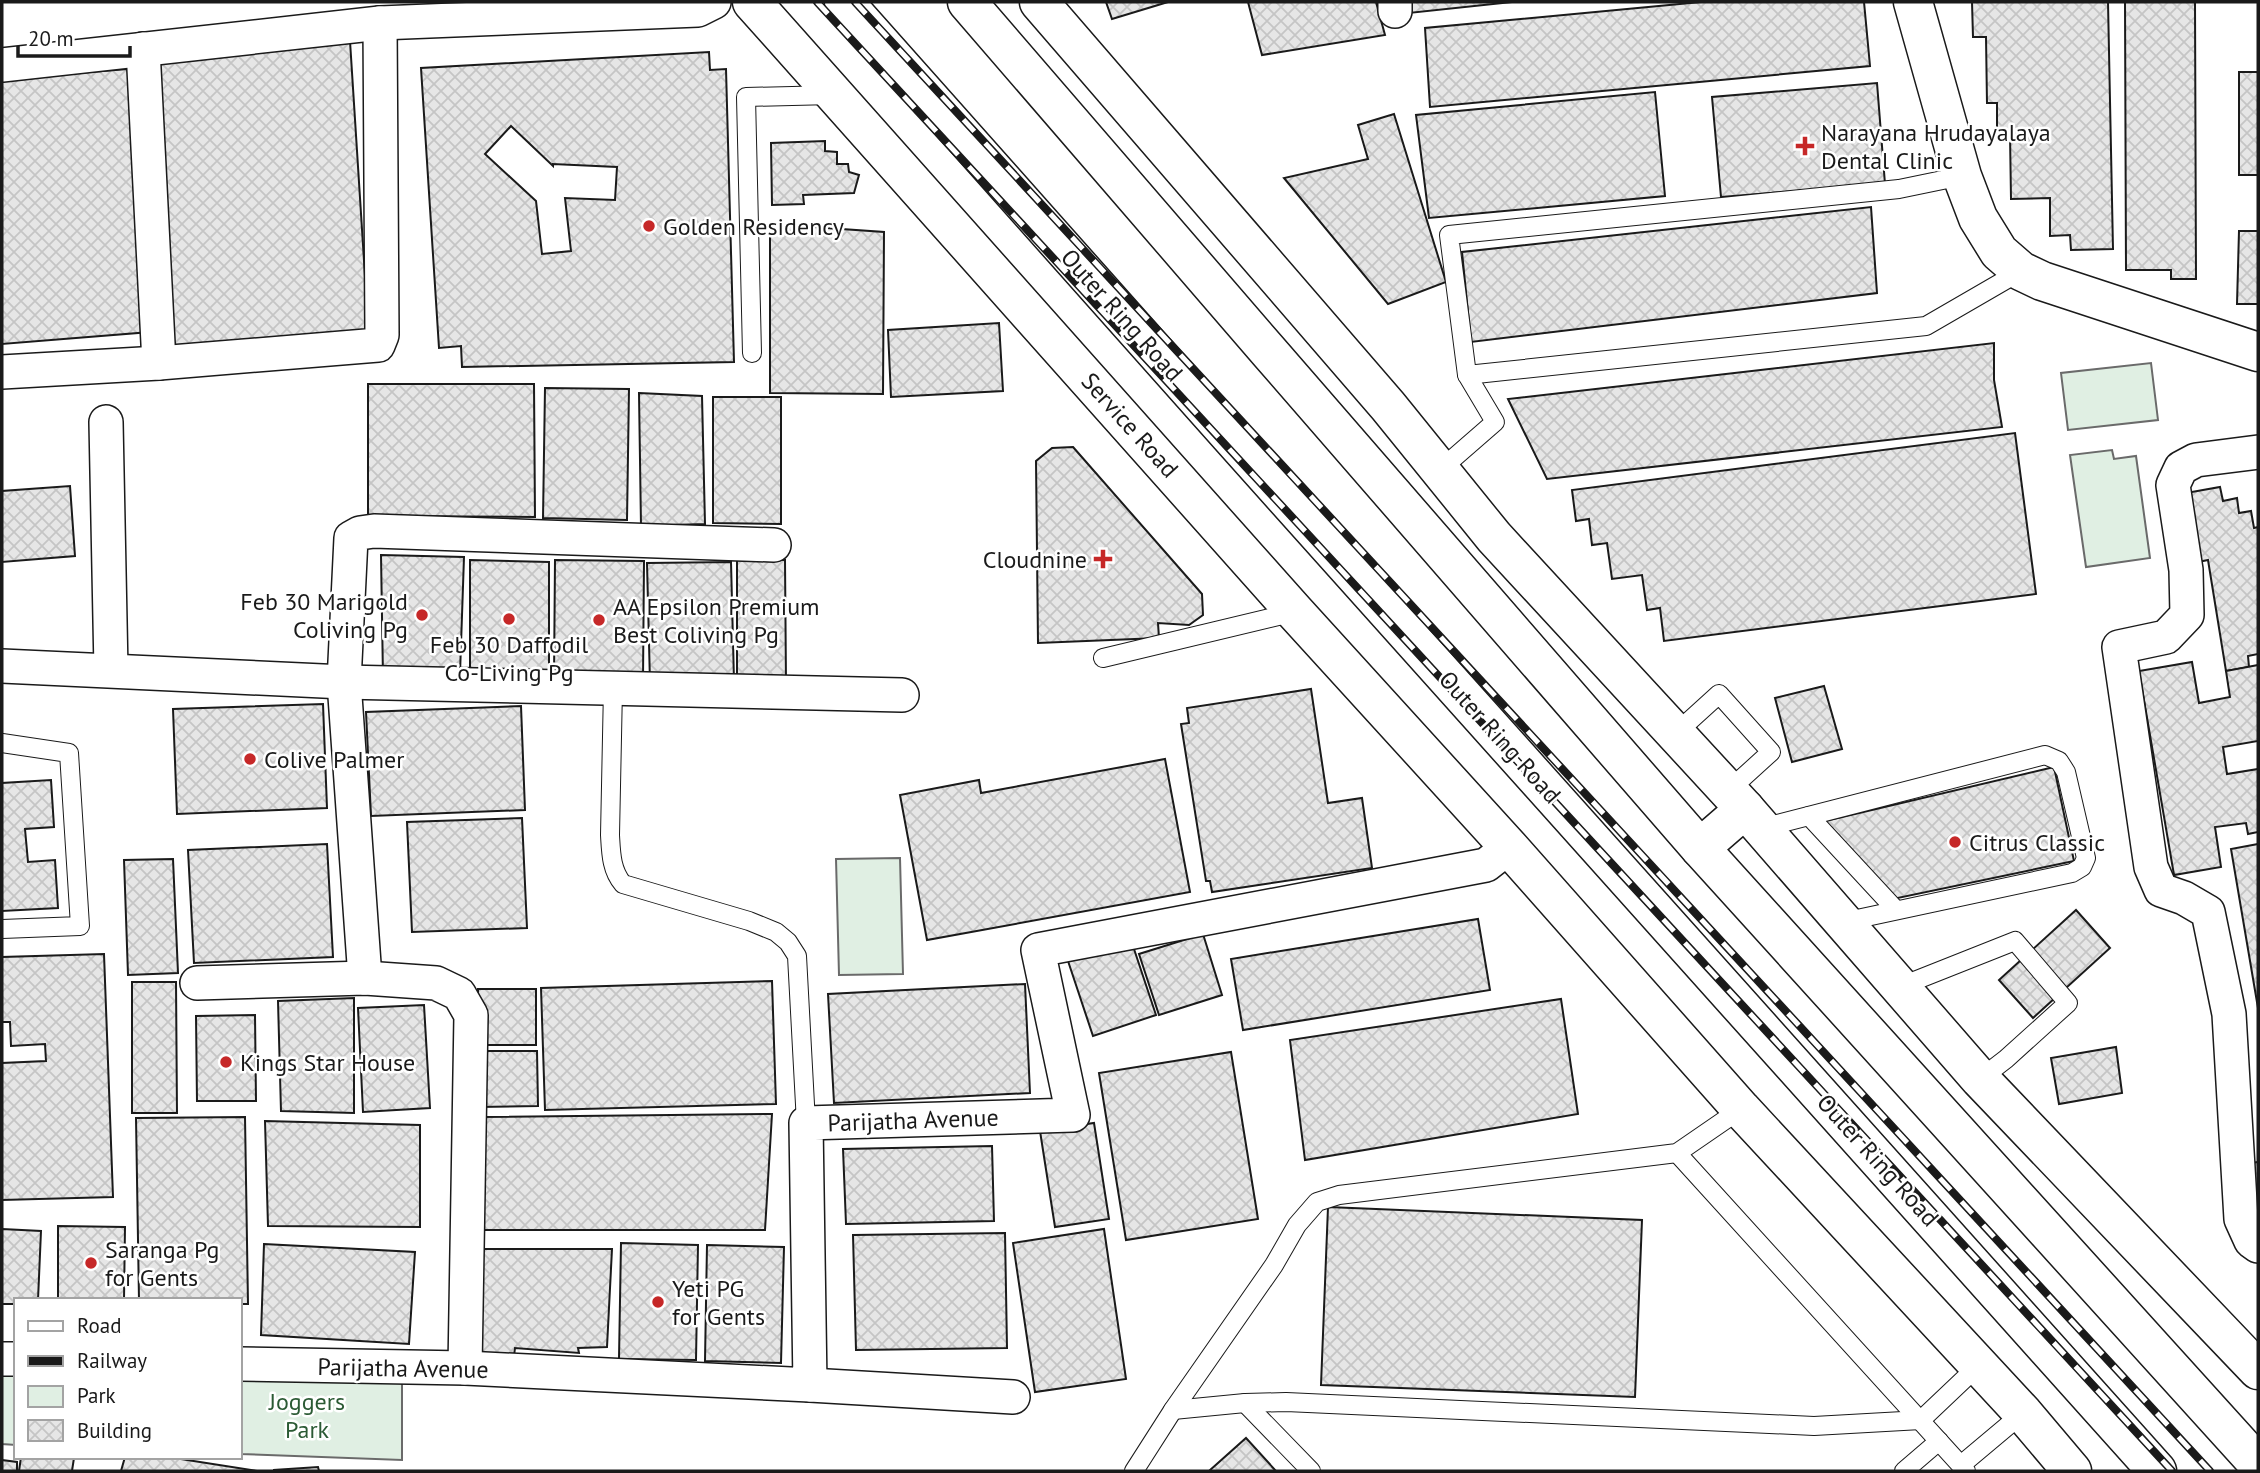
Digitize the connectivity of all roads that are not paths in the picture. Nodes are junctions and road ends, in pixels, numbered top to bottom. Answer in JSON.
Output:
{"nodes":[{"id":1,"x":714,"y":2,"type":"edge"},
{"id":2,"x":752,"y":2,"type":"edge"},
{"id":3,"x":844,"y":2,"type":"edge"},
{"id":4,"x":967,"y":2,"type":"edge"},
{"id":5,"x":1039,"y":2,"type":"edge"},
{"id":6,"x":1913,"y":2,"type":"edge"},
{"id":7,"x":380,"y":23,"type":"junction"},
{"id":8,"x":143,"y":49,"type":"junction"},
{"id":9,"x":2,"y":65,"type":"edge"},
{"id":10,"x":836,"y":95,"type":"junction"},
{"id":11,"x":1962,"y":176,"type":"junction"},
{"id":12,"x":2021,"y":271,"type":"junction"},
{"id":13,"x":2258,"y":352,"type":"edge"},
{"id":14,"x":752,"y":353,"type":"dead end"},
{"id":15,"x":159,"y":363,"type":"junction"},
{"id":16,"x":2,"y":372,"type":"edge"},
{"id":17,"x":1467,"y":375,"type":"junction"},
{"id":18,"x":106,"y":422,"type":"dead end"},
{"id":19,"x":2258,"y":452,"type":"edge"},
{"id":20,"x":1441,"y":469,"type":"junction"},
{"id":21,"x":774,"y":545,"type":"dead end"},
{"id":22,"x":1295,"y":612,"type":"junction"},
{"id":23,"x":1103,"y":658,"type":"dead end"},
{"id":24,"x":2,"y":666,"type":"edge"},
{"id":25,"x":111,"y":670,"type":"junction"},
{"id":26,"x":344,"y":682,"type":"junction"},
{"id":27,"x":613,"y":688,"type":"junction"},
{"id":28,"x":902,"y":695,"type":"dead end"},
{"id":29,"x":1675,"y":734,"type":"junction"},
{"id":30,"x":2,"y":743,"type":"edge"},
{"id":31,"x":1745,"y":809,"type":"junction"},
{"id":32,"x":1809,"y":816,"type":"junction"},
{"id":33,"x":1509,"y":848,"type":"junction"},
{"id":34,"x":1700,"y":848,"type":"junction"},
{"id":35,"x":1896,"y":911,"type":"junction"},
{"id":36,"x":1843,"y":922,"type":"junction"},
{"id":37,"x":2,"y":929,"type":"edge"},
{"id":38,"x":365,"y":978,"type":"junction"},
{"id":39,"x":197,"y":983,"type":"dead end"},
{"id":40,"x":1899,"y":987,"type":"junction"},
{"id":41,"x":1980,"y":1079,"type":"junction"},
{"id":42,"x":1741,"y":1109,"type":"junction"},
{"id":43,"x":806,"y":1123,"type":"junction"},
{"id":44,"x":1678,"y":1153,"type":"junction"},
{"id":45,"x":2258,"y":1246,"type":"edge"},
{"id":46,"x":2256,"y":1362,"type":"edge"},
{"id":47,"x":242,"y":1364,"type":"edge"},
{"id":48,"x":1979,"y":1365,"type":"junction"},
{"id":49,"x":465,"y":1368,"type":"junction"},
{"id":50,"x":810,"y":1385,"type":"junction"},
{"id":51,"x":1013,"y":1397,"type":"dead end"},
{"id":52,"x":1245,"y":1402,"type":"junction"},
{"id":53,"x":1172,"y":1410,"type":"junction"},
{"id":54,"x":2023,"y":1413,"type":"junction"},
{"id":55,"x":1921,"y":1420,"type":"junction"},
{"id":56,"x":1939,"y":1441,"type":"junction"},
{"id":57,"x":2258,"y":1464,"type":"edge"},
{"id":58,"x":1963,"y":1468,"type":"edge"},
{"id":59,"x":1134,"y":1471,"type":"edge"},
{"id":60,"x":1311,"y":1471,"type":"edge"},
{"id":61,"x":1904,"y":1471,"type":"edge"},
{"id":62,"x":2071,"y":1471,"type":"edge"},
{"id":63,"x":2157,"y":1471,"type":"edge"}],
"edges":[{"from":1,"to":7,"type":"street"},
{"from":2,"to":10,"type":"main road","name":"Service Road"},
{"from":3,"to":63,"type":"main road","name":"Outer Ring Road"},
{"from":4,"to":34,"type":"main road"},
{"from":5,"to":20,"type":"main road"},
{"from":6,"to":11,"type":"main road"},
{"from":7,"to":8,"type":"street"},
{"from":7,"to":15,"type":"street"},
{"from":8,"to":9,"type":"street"},
{"from":8,"to":15,"type":"street"},
{"from":10,"to":14,"type":"lane"},
{"from":10,"to":22,"type":"main road","name":"Service Road"},
{"from":11,"to":12,"type":"main road"},
{"from":11,"to":17,"type":"lane"},
{"from":12,"to":13,"type":"main road"},
{"from":12,"to":17,"type":"lane"},
{"from":15,"to":16,"type":"street"},
{"from":17,"to":20,"type":"lane"},
{"from":18,"to":25,"type":"street"},
{"from":19,"to":45,"type":"street"},
{"from":20,"to":29,"type":"main road"},
{"from":21,"to":26,"type":"street"},
{"from":22,"to":23,"type":"lane"},
{"from":22,"to":33,"type":"main road","name":"Service Road"},
{"from":24,"to":25,"type":"street"},
{"from":25,"to":26,"type":"street"},
{"from":26,"to":27,"type":"street"},
{"from":26,"to":38,"type":"street"},
{"from":27,"to":28,"type":"street"},
{"from":27,"to":43,"type":"lane"},
{"from":29,"to":31,"type":"main road"},
{"from":29,"to":31,"type":"lane"},
{"from":30,"to":37,"type":"lane"},
{"from":31,"to":32,"type":"lane"},
{"from":31,"to":34,"type":"main road"},
{"from":31,"to":36,"type":"main road"},
{"from":32,"to":35,"type":"lane"},
{"from":32,"to":35,"type":"lane"},
{"from":33,"to":42,"type":"main road","name":"Service Road"},
{"from":33,"to":43,"type":"street","name":"Parijatha Avenue"},
{"from":34,"to":57,"type":"main road"},
{"from":35,"to":36,"type":"lane"},
{"from":36,"to":40,"type":"main road"},
{"from":38,"to":39,"type":"street"},
{"from":38,"to":49,"type":"street"},
{"from":40,"to":41,"type":"main road"},
{"from":40,"to":41,"type":"lane"},
{"from":41,"to":46,"type":"main road"},
{"from":42,"to":44,"type":"lane"},
{"from":42,"to":48,"type":"main road","name":"Service Road"},
{"from":43,"to":50,"type":"street","name":"Parijatha Avenue"},
{"from":44,"to":53,"type":"lane"},
{"from":44,"to":55,"type":"lane"},
{"from":47,"to":49,"type":"street","name":"Parijatha Avenue"},
{"from":48,"to":54,"type":"main road","name":"Service Road"},
{"from":48,"to":55,"type":"lane"},
{"from":49,"to":50,"type":"street","name":"Parijatha Avenue"},
{"from":50,"to":51,"type":"street"},
{"from":52,"to":53,"type":"lane"},
{"from":52,"to":55,"type":"lane"},
{"from":52,"to":60,"type":"lane"},
{"from":53,"to":59,"type":"lane"},
{"from":54,"to":58,"type":"lane"},
{"from":54,"to":62,"type":"main road","name":"Service Road"},
{"from":55,"to":56,"type":"lane"},
{"from":56,"to":58,"type":"lane"},
{"from":56,"to":61,"type":"lane"}]}
